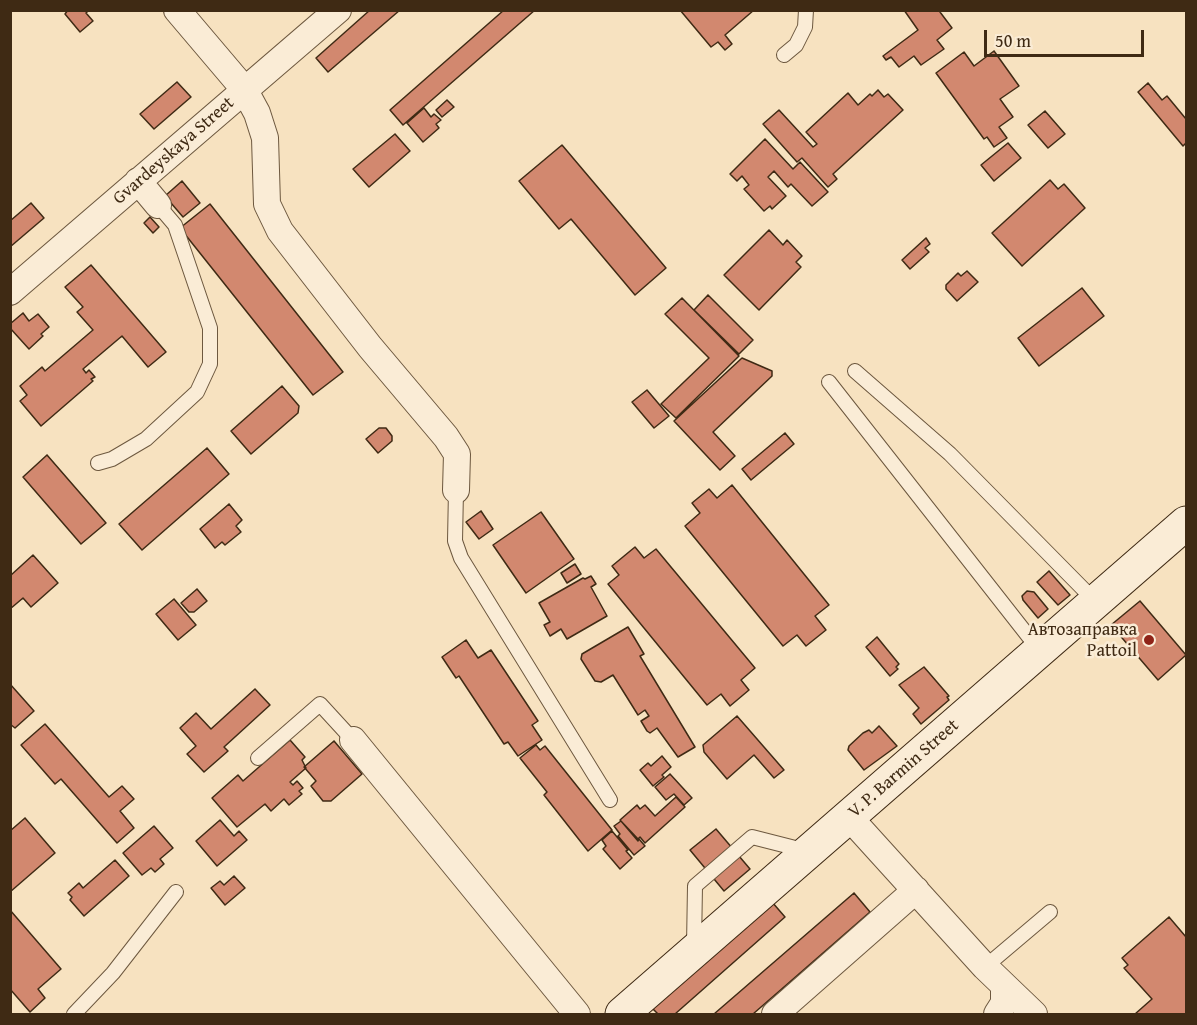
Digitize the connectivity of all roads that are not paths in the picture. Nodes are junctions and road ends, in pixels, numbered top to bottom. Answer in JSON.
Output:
{"nodes":[{"id":1,"x":177,"y":10,"type":"edge"},
{"id":2,"x":338,"y":10,"type":"edge"},
{"id":3,"x":806,"y":10,"type":"edge"},
{"id":4,"x":784,"y":56,"type":"dead end"},
{"id":5,"x":244,"y":89,"type":"junction"},
{"id":6,"x":138,"y":182,"type":"junction"},
{"id":7,"x":158,"y":205,"type":"joint"},
{"id":8,"x":10,"y":292,"type":"edge"},
{"id":9,"x":855,"y":370,"type":"dead end"},
{"id":10,"x":829,"y":382,"type":"dead end"},
{"id":11,"x":98,"y":463,"type":"dead end"},
{"id":12,"x":456,"y":490,"type":"joint"},
{"id":13,"x":1186,"y":525,"type":"edge"},
{"id":14,"x":1096,"y":602,"type":"junction"},
{"id":15,"x":1040,"y":651,"type":"junction"},
{"id":16,"x":353,"y":740,"type":"joint"},
{"id":17,"x":258,"y":758,"type":"dead end"},
{"id":18,"x":610,"y":800,"type":"dead end"},
{"id":19,"x":849,"y":817,"type":"junction"},
{"id":20,"x":809,"y":852,"type":"junction"},
{"id":21,"x":916,"y":890,"type":"junction"},
{"id":22,"x":176,"y":892,"type":"dead end"},
{"id":23,"x":1050,"y":912,"type":"dead end"},
{"id":24,"x":694,"y":952,"type":"junction"},
{"id":25,"x":985,"y":967,"type":"junction"},
{"id":26,"x":1019,"y":1004,"type":"edge"},
{"id":27,"x":75,"y":1014,"type":"edge"},
{"id":28,"x":577,"y":1014,"type":"edge"},
{"id":29,"x":622,"y":1014,"type":"edge"},
{"id":30,"x":775,"y":1014,"type":"edge"},
{"id":31,"x":997,"y":1014,"type":"edge"}],
"edges":[{"from":1,"to":5,"type":"street"},
{"from":2,"to":5,"type":"street","name":"Gvardeyskaya Street"},
{"from":3,"to":4,"type":"lane"},
{"from":5,"to":6,"type":"street","name":"Gvardeyskaya Street"},
{"from":5,"to":12,"type":"street"},
{"from":6,"to":7,"type":"street"},
{"from":6,"to":8,"type":"street","name":"Gvardeyskaya Street"},
{"from":7,"to":11,"type":"lane"},
{"from":9,"to":14,"type":"lane"},
{"from":10,"to":15,"type":"lane"},
{"from":12,"to":18,"type":"lane"},
{"from":13,"to":14,"type":"street","name":"V. P. Barmin Street"},
{"from":14,"to":15,"type":"street","name":"V. P. Barmin Street"},
{"from":15,"to":19,"type":"street","name":"V. P. Barmin Street"},
{"from":16,"to":17,"type":"lane"},
{"from":16,"to":28,"type":"street"},
{"from":19,"to":20,"type":"street","name":"V. P. Barmin Street"},
{"from":19,"to":21,"type":"street"},
{"from":20,"to":24,"type":"street","name":"V. P. Barmin Street"},
{"from":20,"to":24,"type":"lane"},
{"from":21,"to":25,"type":"street"},
{"from":21,"to":30,"type":"street"},
{"from":22,"to":27,"type":"lane"},
{"from":23,"to":25,"type":"lane"},
{"from":24,"to":29,"type":"street","name":"V. P. Barmin Street"},
{"from":25,"to":26,"type":"street"},
{"from":26,"to":31,"type":"street"}]}
